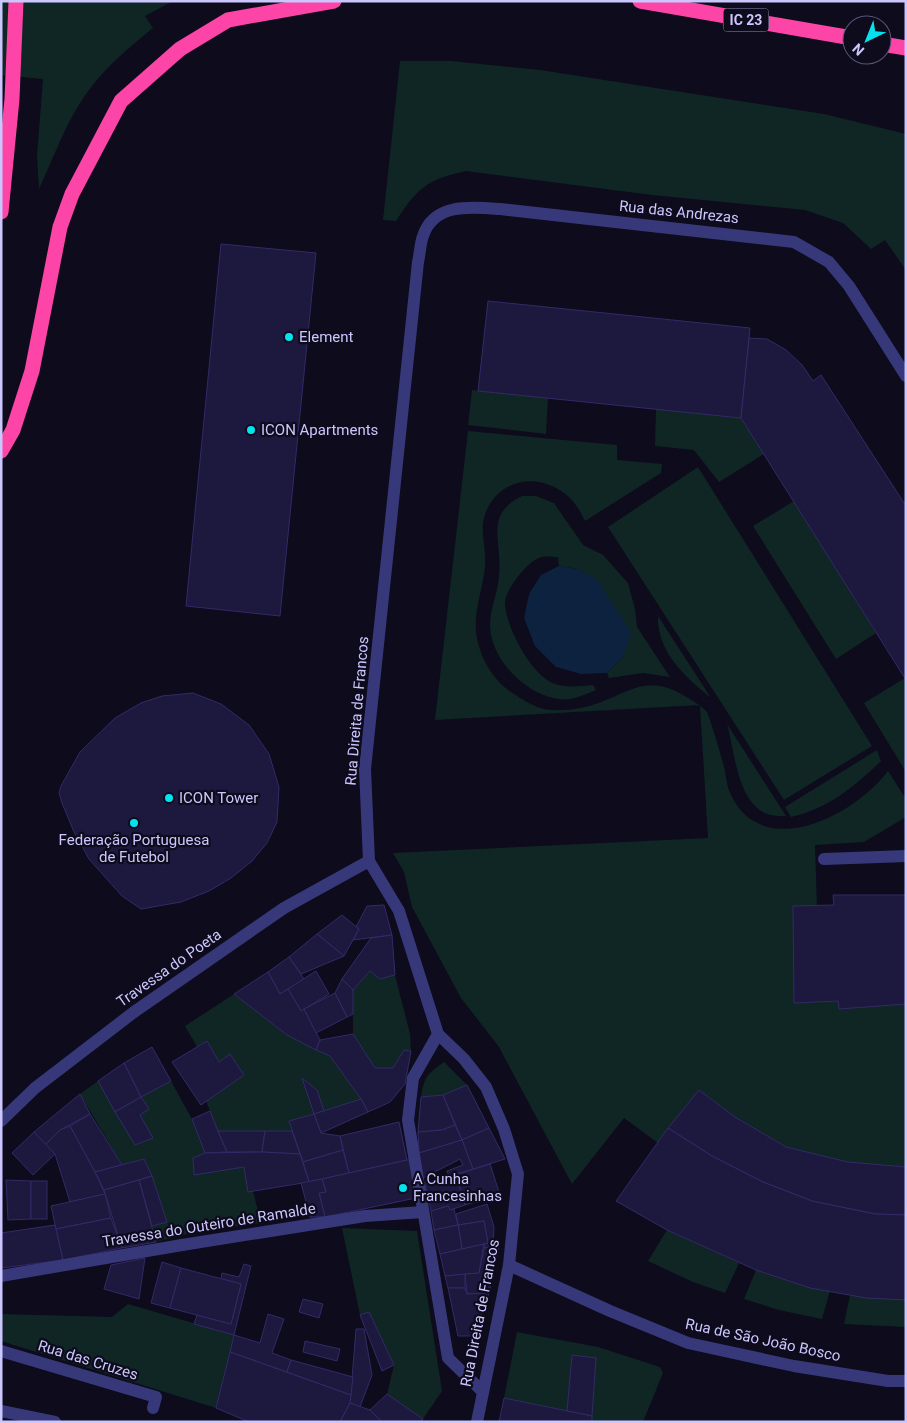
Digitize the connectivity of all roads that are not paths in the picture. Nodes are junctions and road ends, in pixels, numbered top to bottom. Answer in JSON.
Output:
{"nodes":[{"id":1,"x":16,"y":1,"type":"edge"},
{"id":2,"x":334,"y":1,"type":"edge"},
{"id":3,"x":640,"y":1,"type":"edge"},
{"id":4,"x":842,"y":36,"type":"edge"},
{"id":5,"x":892,"y":46,"type":"edge"},
{"id":6,"x":906,"y":48,"type":"edge"},
{"id":7,"x":1,"y":212,"type":"edge"},
{"id":8,"x":418,"y":262,"type":"joint"},
{"id":9,"x":906,"y":376,"type":"edge"},
{"id":10,"x":1,"y":450,"type":"edge"},
{"id":11,"x":906,"y":856,"type":"edge"},
{"id":12,"x":824,"y":859,"type":"dead end"},
{"id":13,"x":370,"y":861,"type":"junction"},
{"id":14,"x":438,"y":1034,"type":"junction"},
{"id":15,"x":1,"y":1121,"type":"edge"},
{"id":16,"x":423,"y":1212,"type":"junction"},
{"id":17,"x":509,"y":1265,"type":"junction"},
{"id":18,"x":1,"y":1276,"type":"edge"},
{"id":19,"x":1,"y":1351,"type":"edge"},
{"id":20,"x":906,"y":1381,"type":"edge"},
{"id":21,"x":482,"y":1391,"type":"junction"},
{"id":22,"x":153,"y":1408,"type":"dead end"},
{"id":23,"x":1,"y":1411,"type":"edge"},
{"id":24,"x":55,"y":1422,"type":"edge"},
{"id":25,"x":477,"y":1422,"type":"edge"}],
"edges":[{"from":1,"to":7,"type":"highway"},
{"from":2,"to":10,"type":"highway"},
{"from":3,"to":4,"type":"highway","number":"IC 23"},
{"from":5,"to":6,"type":"highway"},
{"from":8,"to":9,"type":"street","name":"Rua das Andrezas"},
{"from":8,"to":13,"type":"street","name":"Rua Direita de Francos"},
{"from":11,"to":12,"type":"street"},
{"from":13,"to":14,"type":"street","name":"Rua Direita de Francos"},
{"from":13,"to":15,"type":"street","name":"Travessa do Poeta"},
{"from":14,"to":16,"type":"street"},
{"from":14,"to":17,"type":"street","name":"Rua Direita de Francos"},
{"from":16,"to":18,"type":"street","name":"Travessa do Outeiro de Ramalde"},
{"from":16,"to":21,"type":"street"},
{"from":17,"to":20,"type":"street","name":"Rua de São João Bosco"},
{"from":17,"to":21,"type":"street","name":"Rua Direita de Francos"},
{"from":19,"to":22,"type":"street","name":"Rua das Cruzes"},
{"from":21,"to":25,"type":"street","name":"Rua Direita de Francos"},
{"from":23,"to":24,"type":"street"}]}
